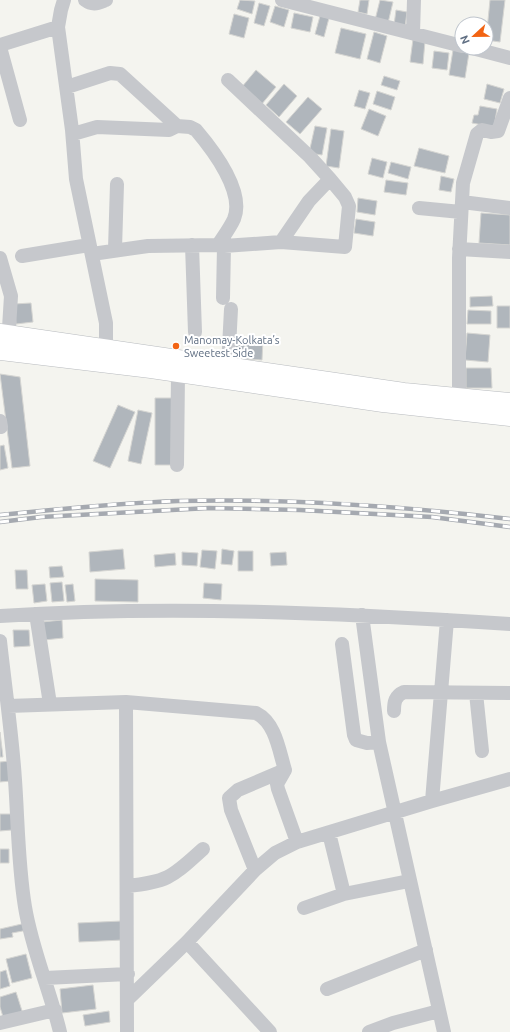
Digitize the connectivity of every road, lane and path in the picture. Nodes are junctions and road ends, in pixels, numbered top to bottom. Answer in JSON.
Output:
{"nodes":[{"id":1,"x":64,"y":0,"type":"edge"},
{"id":2,"x":85,"y":0,"type":"edge"},
{"id":3,"x":106,"y":0,"type":"edge"},
{"id":4,"x":282,"y":0,"type":"edge"},
{"id":5,"x":414,"y":0,"type":"edge"},
{"id":6,"x":58,"y":27,"type":"junction"},
{"id":7,"x":413,"y":33,"type":"junction"},
{"id":8,"x":454,"y":44,"type":"edge"},
{"id":9,"x":0,"y":46,"type":"edge"},
{"id":10,"x":494,"y":54,"type":"edge"},
{"id":11,"x":510,"y":58,"type":"edge"},
{"id":12,"x":228,"y":80,"type":"dead end"},
{"id":13,"x":5,"y":86,"type":"edge"},
{"id":14,"x":67,"y":87,"type":"junction"},
{"id":15,"x":510,"y":98,"type":"edge"},
{"id":16,"x":20,"y":120,"type":"dead end"},
{"id":17,"x":177,"y":126,"type":"junction"},
{"id":18,"x":73,"y":134,"type":"junction"},
{"id":19,"x":330,"y":179,"type":"junction"},
{"id":20,"x":117,"y":184,"type":"dead end"},
{"id":21,"x":461,"y":207,"type":"junction"},
{"id":22,"x":419,"y":208,"type":"dead end"},
{"id":23,"x":510,"y":208,"type":"edge"},
{"id":24,"x":281,"y":242,"type":"junction"},
{"id":25,"x":192,"y":245,"type":"junction"},
{"id":26,"x":221,"y":246,"type":"junction"},
{"id":27,"x":115,"y":249,"type":"junction"},
{"id":28,"x":459,"y":249,"type":"junction"},
{"id":29,"x":90,"y":250,"type":"junction"},
{"id":30,"x":510,"y":252,"type":"edge"},
{"id":31,"x":22,"y":256,"type":"dead end"},
{"id":32,"x":0,"y":258,"type":"edge"},
{"id":33,"x":223,"y":298,"type":"dead end"},
{"id":34,"x":231,"y":310,"type":"dead end"},
{"id":35,"x":195,"y":332,"type":"dead end"},
{"id":36,"x":4,"y":343,"type":"edge"},
{"id":37,"x":106,"y":349,"type":"junction"},
{"id":38,"x":228,"y":367,"type":"junction"},
{"id":39,"x":178,"y":374,"type":"junction"},
{"id":40,"x":459,"y":398,"type":"junction"},
{"id":41,"x":510,"y":402,"type":"edge"},
{"id":42,"x":510,"y":417,"type":"edge"},
{"id":43,"x":178,"y":465,"type":"dead end"},
{"id":44,"x":36,"y":614,"type":"junction"},
{"id":45,"x":362,"y":615,"type":"junction"},
{"id":46,"x":0,"y":616,"type":"edge"},
{"id":47,"x":447,"y":620,"type":"junction"},
{"id":48,"x":510,"y":624,"type":"edge"},
{"id":49,"x":0,"y":641,"type":"edge"},
{"id":50,"x":342,"y":644,"type":"dead end"},
{"id":51,"x":441,"y":692,"type":"junction"},
{"id":52,"x":476,"y":693,"type":"junction"},
{"id":53,"x":510,"y":693,"type":"edge"},
{"id":54,"x":126,"y":702,"type":"junction"},
{"id":55,"x":50,"y":704,"type":"junction"},
{"id":56,"x":8,"y":706,"type":"junction"},
{"id":57,"x":394,"y":711,"type":"dead end"},
{"id":58,"x":379,"y":742,"type":"junction"},
{"id":59,"x":482,"y":751,"type":"dead end"},
{"id":60,"x":285,"y":770,"type":"junction"},
{"id":61,"x":510,"y":779,"type":"edge"},
{"id":62,"x":432,"y":801,"type":"junction"},
{"id":63,"x":394,"y":812,"type":"junction"},
{"id":64,"x":329,"y":833,"type":"junction"},
{"id":65,"x":297,"y":842,"type":"junction"},
{"id":66,"x":203,"y":849,"type":"dead end"},
{"id":67,"x":254,"y":870,"type":"junction"},
{"id":68,"x":409,"y":881,"type":"junction"},
{"id":69,"x":127,"y":886,"type":"junction"},
{"id":70,"x":344,"y":894,"type":"junction"},
{"id":71,"x":304,"y":908,"type":"dead end"},
{"id":72,"x":187,"y":942,"type":"junction"},
{"id":73,"x":426,"y":950,"type":"junction"},
{"id":74,"x":128,"y":974,"type":"junction"},
{"id":75,"x":45,"y":978,"type":"junction"},
{"id":76,"x":326,"y":989,"type":"dead end"},
{"id":77,"x":128,"y":999,"type":"junction"},
{"id":78,"x":56,"y":1010,"type":"junction"},
{"id":79,"x":439,"y":1011,"type":"junction"},
{"id":80,"x":0,"y":1023,"type":"edge"},
{"id":81,"x":128,"y":1031,"type":"edge"},
{"id":82,"x":60,"y":1032,"type":"edge"},
{"id":83,"x":270,"y":1032,"type":"edge"},
{"id":84,"x":369,"y":1032,"type":"edge"},
{"id":85,"x":444,"y":1032,"type":"edge"}],
"edges":[{"from":1,"to":6,"type":"street"},
{"from":2,"to":3,"type":"street"},
{"from":4,"to":7,"type":"street"},
{"from":5,"to":7,"type":"street"},
{"from":6,"to":9,"type":"street"},
{"from":6,"to":14,"type":"street"},
{"from":7,"to":8,"type":"street"},
{"from":9,"to":13,"type":"street"},
{"from":10,"to":11,"type":"street"},
{"from":12,"to":19,"type":"street"},
{"from":13,"to":16,"type":"street"},
{"from":14,"to":17,"type":"street"},
{"from":14,"to":18,"type":"street"},
{"from":15,"to":21,"type":"street"},
{"from":17,"to":18,"type":"street"},
{"from":17,"to":26,"type":"street"},
{"from":18,"to":29,"type":"street"},
{"from":19,"to":24,"type":"street"},
{"from":19,"to":24,"type":"street"},
{"from":20,"to":27,"type":"street"},
{"from":21,"to":22,"type":"street"},
{"from":21,"to":23,"type":"street"},
{"from":21,"to":28,"type":"street"},
{"from":24,"to":26,"type":"street"},
{"from":25,"to":26,"type":"street"},
{"from":25,"to":27,"type":"street"},
{"from":25,"to":35,"type":"street"},
{"from":26,"to":33,"type":"street"},
{"from":27,"to":29,"type":"street"},
{"from":28,"to":30,"type":"street"},
{"from":28,"to":40,"type":"street"},
{"from":29,"to":31,"type":"street"},
{"from":29,"to":37,"type":"street"},
{"from":32,"to":36,"type":"street"},
{"from":34,"to":38,"type":"street"},
{"from":36,"to":37,"type":"main road"},
{"from":36,"to":39,"type":"main road"},
{"from":37,"to":38,"type":"main road"},
{"from":38,"to":40,"type":"main road"},
{"from":39,"to":42,"type":"main road"},
{"from":39,"to":43,"type":"street"},
{"from":40,"to":41,"type":"main road"},
{"from":44,"to":45,"type":"street"},
{"from":44,"to":46,"type":"street"},
{"from":44,"to":55,"type":"street"},
{"from":45,"to":47,"type":"street"},
{"from":45,"to":58,"type":"street"},
{"from":47,"to":48,"type":"street"},
{"from":47,"to":51,"type":"street"},
{"from":49,"to":56,"type":"street"},
{"from":50,"to":58,"type":"street"},
{"from":51,"to":52,"type":"street"},
{"from":51,"to":57,"type":"street"},
{"from":51,"to":62,"type":"street"},
{"from":52,"to":53,"type":"street"},
{"from":52,"to":59,"type":"street"},
{"from":54,"to":55,"type":"street"},
{"from":54,"to":60,"type":"street"},
{"from":54,"to":69,"type":"street"},
{"from":55,"to":56,"type":"street"},
{"from":56,"to":75,"type":"street"},
{"from":58,"to":63,"type":"street"},
{"from":60,"to":65,"type":"street"},
{"from":60,"to":67,"type":"street"},
{"from":61,"to":62,"type":"street"},
{"from":62,"to":63,"type":"street"},
{"from":63,"to":64,"type":"street"},
{"from":63,"to":68,"type":"street"},
{"from":64,"to":65,"type":"street"},
{"from":64,"to":70,"type":"street"},
{"from":65,"to":67,"type":"street"},
{"from":66,"to":69,"type":"street"},
{"from":67,"to":72,"type":"street"},
{"from":68,"to":70,"type":"street"},
{"from":68,"to":73,"type":"street"},
{"from":69,"to":74,"type":"street"},
{"from":70,"to":71,"type":"street"},
{"from":72,"to":77,"type":"street"},
{"from":72,"to":83,"type":"street"},
{"from":73,"to":76,"type":"street"},
{"from":73,"to":79,"type":"street"},
{"from":74,"to":75,"type":"street"},
{"from":74,"to":77,"type":"street"},
{"from":75,"to":78,"type":"street"},
{"from":77,"to":81,"type":"street"},
{"from":78,"to":80,"type":"street"},
{"from":78,"to":82,"type":"street"},
{"from":79,"to":84,"type":"street"},
{"from":79,"to":85,"type":"street"}]}
